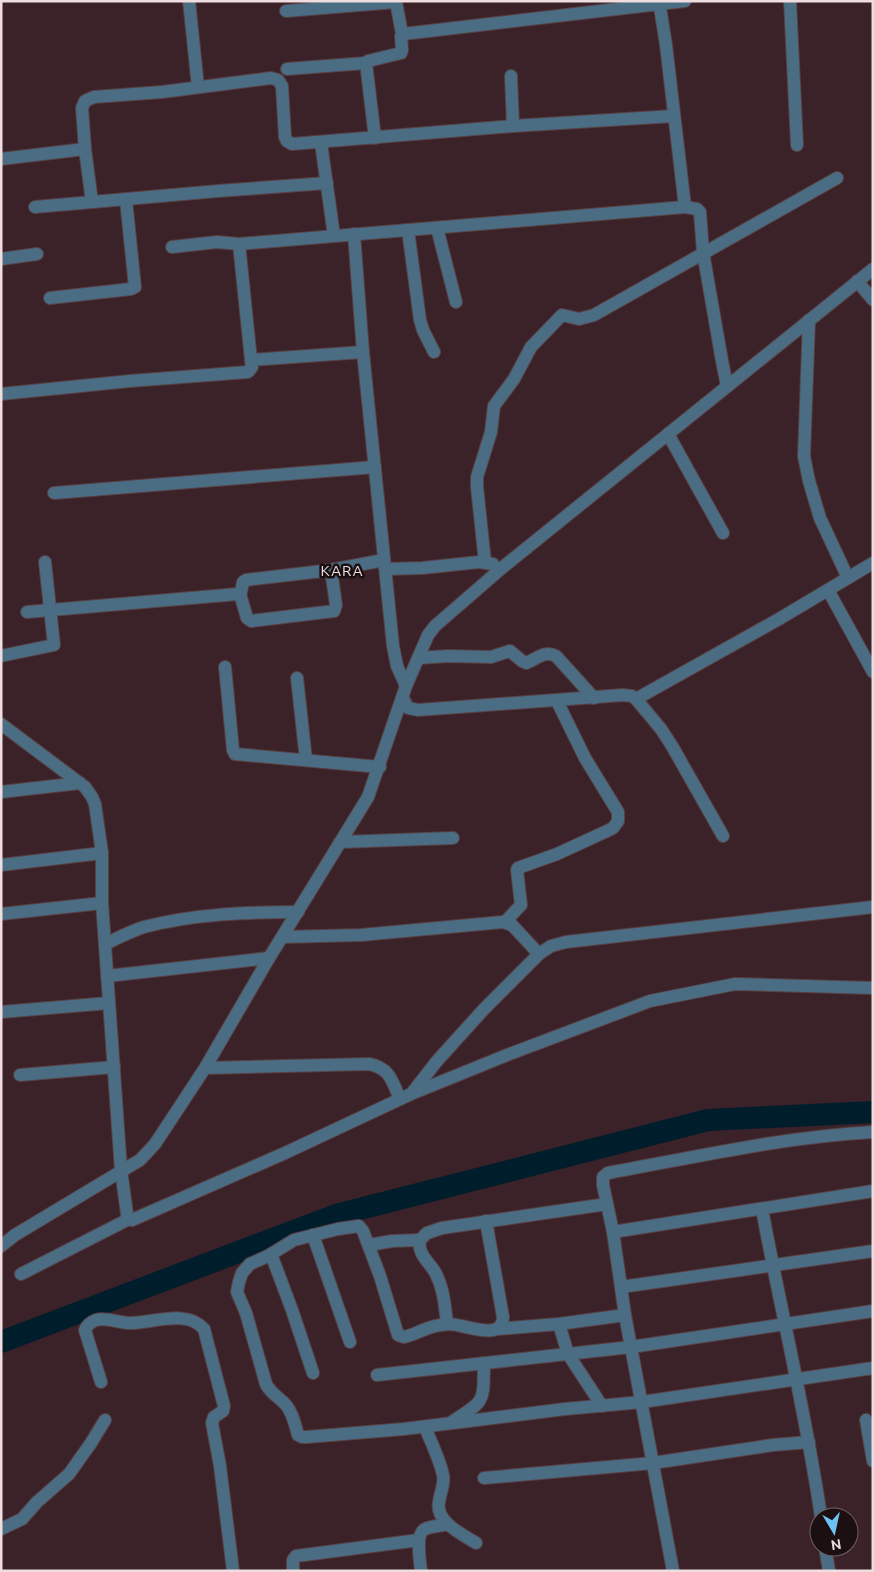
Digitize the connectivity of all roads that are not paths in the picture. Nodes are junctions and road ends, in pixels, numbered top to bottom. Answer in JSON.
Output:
{"nodes":[{"id":1,"x":189,"y":1,"type":"edge"},
{"id":2,"x":685,"y":1,"type":"edge"},
{"id":3,"x":790,"y":1,"type":"edge"},
{"id":4,"x":659,"y":2,"type":"edge"},
{"id":5,"x":286,"y":11,"type":"dead end"},
{"id":6,"x":402,"y":34,"type":"junction"},
{"id":7,"x":366,"y":63,"type":"junction"},
{"id":8,"x":287,"y":70,"type":"dead end"},
{"id":9,"x":511,"y":76,"type":"dead end"},
{"id":10,"x":198,"y":87,"type":"junction"},
{"id":11,"x":674,"y":116,"type":"junction"},
{"id":12,"x":513,"y":126,"type":"junction"},
{"id":13,"x":375,"y":138,"type":"junction"},
{"id":14,"x":321,"y":142,"type":"junction"},
{"id":15,"x":797,"y":145,"type":"dead end"},
{"id":16,"x":85,"y":149,"type":"junction"},
{"id":17,"x":1,"y":159,"type":"edge"},
{"id":18,"x":837,"y":178,"type":"dead end"},
{"id":19,"x":327,"y":183,"type":"junction"},
{"id":20,"x":126,"y":200,"type":"junction"},
{"id":21,"x":92,"y":202,"type":"junction"},
{"id":22,"x":685,"y":207,"type":"junction"},
{"id":23,"x":35,"y":208,"type":"dead end"},
{"id":24,"x":438,"y":228,"type":"junction"},
{"id":25,"x":408,"y":230,"type":"junction"},
{"id":26,"x":354,"y":234,"type":"junction"},
{"id":27,"x":334,"y":236,"type":"junction"},
{"id":28,"x":239,"y":244,"type":"junction"},
{"id":29,"x":172,"y":248,"type":"dead end"},
{"id":30,"x":703,"y":252,"type":"junction"},
{"id":31,"x":37,"y":254,"type":"dead end"},
{"id":32,"x":1,"y":259,"type":"edge"},
{"id":33,"x":873,"y":269,"type":"edge"},
{"id":34,"x":858,"y":281,"type":"junction"},
{"id":35,"x":50,"y":298,"type":"dead end"},
{"id":36,"x":873,"y":300,"type":"edge"},
{"id":37,"x":456,"y":302,"type":"dead end"},
{"id":38,"x":809,"y":320,"type":"junction"},
{"id":39,"x":363,"y":352,"type":"junction"},
{"id":40,"x":434,"y":352,"type":"dead end"},
{"id":41,"x":251,"y":360,"type":"junction"},
{"id":42,"x":727,"y":386,"type":"junction"},
{"id":43,"x":1,"y":394,"type":"edge"},
{"id":44,"x":668,"y":434,"type":"junction"},
{"id":45,"x":375,"y":467,"type":"junction"},
{"id":46,"x":54,"y":494,"type":"dead end"},
{"id":47,"x":723,"y":533,"type":"dead end"},
{"id":48,"x":45,"y":562,"type":"dead end"},
{"id":49,"x":485,"y":562,"type":"junction"},
{"id":50,"x":873,"y":563,"type":"edge"},
{"id":51,"x":385,"y":565,"type":"junction"},
{"id":52,"x":502,"y":567,"type":"junction"},
{"id":53,"x":331,"y":570,"type":"junction"},
{"id":54,"x":848,"y":578,"type":"junction"},
{"id":55,"x":828,"y":590,"type":"junction"},
{"id":56,"x":240,"y":594,"type":"junction"},
{"id":57,"x":50,"y":610,"type":"junction"},
{"id":58,"x":27,"y":612,"type":"dead end"},
{"id":59,"x":1,"y":656,"type":"edge"},
{"id":60,"x":418,"y":658,"type":"junction"},
{"id":61,"x":225,"y":667,"type":"dead end"},
{"id":62,"x":873,"y":672,"type":"edge"},
{"id":63,"x":296,"y":678,"type":"dead end"},
{"id":64,"x":404,"y":692,"type":"junction"},
{"id":65,"x":594,"y":698,"type":"junction"},
{"id":66,"x":636,"y":699,"type":"junction"},
{"id":67,"x":557,"y":700,"type":"junction"},
{"id":68,"x":1,"y":724,"type":"edge"},
{"id":69,"x":306,"y":760,"type":"junction"},
{"id":70,"x":380,"y":767,"type":"junction"},
{"id":71,"x":80,"y":783,"type":"junction"},
{"id":72,"x":1,"y":792,"type":"edge"},
{"id":73,"x":723,"y":836,"type":"dead end"},
{"id":74,"x":453,"y":838,"type":"dead end"},
{"id":75,"x":340,"y":842,"type":"junction"},
{"id":76,"x":102,"y":853,"type":"junction"},
{"id":77,"x":1,"y":865,"type":"edge"},
{"id":78,"x":102,"y":903,"type":"junction"},
{"id":79,"x":873,"y":907,"type":"edge"},
{"id":80,"x":298,"y":912,"type":"junction"},
{"id":81,"x":1,"y":914,"type":"edge"},
{"id":82,"x":505,"y":922,"type":"junction"},
{"id":83,"x":283,"y":937,"type":"junction"},
{"id":84,"x":105,"y":944,"type":"junction"},
{"id":85,"x":539,"y":954,"type":"junction"},
{"id":86,"x":269,"y":958,"type":"junction"},
{"id":87,"x":107,"y":976,"type":"junction"},
{"id":88,"x":873,"y":988,"type":"edge"},
{"id":89,"x":109,"y":1003,"type":"junction"},
{"id":90,"x":1,"y":1012,"type":"edge"},
{"id":91,"x":114,"y":1067,"type":"junction"},
{"id":92,"x":205,"y":1068,"type":"junction"},
{"id":93,"x":20,"y":1075,"type":"dead end"},
{"id":94,"x":406,"y":1096,"type":"junction"},
{"id":95,"x":873,"y":1132,"type":"edge"},
{"id":96,"x":121,"y":1170,"type":"junction"},
{"id":97,"x":873,"y":1191,"type":"edge"},
{"id":98,"x":607,"y":1204,"type":"junction"},
{"id":99,"x":762,"y":1209,"type":"junction"},
{"id":100,"x":129,"y":1219,"type":"junction"},
{"id":101,"x":486,"y":1221,"type":"junction"},
{"id":102,"x":613,"y":1232,"type":"junction"},
{"id":103,"x":313,"y":1235,"type":"junction"},
{"id":104,"x":420,"y":1240,"type":"junction"},
{"id":105,"x":369,"y":1245,"type":"junction"},
{"id":106,"x":1,"y":1246,"type":"edge"},
{"id":107,"x":873,"y":1251,"type":"edge"},
{"id":108,"x":271,"y":1254,"type":"junction"},
{"id":109,"x":773,"y":1266,"type":"junction"},
{"id":110,"x":21,"y":1274,"type":"dead end"},
{"id":111,"x":621,"y":1287,"type":"junction"},
{"id":112,"x":873,"y":1311,"type":"edge"},
{"id":113,"x":625,"y":1315,"type":"junction"},
{"id":114,"x":447,"y":1324,"type":"junction"},
{"id":115,"x":560,"y":1324,"type":"junction"},
{"id":116,"x":784,"y":1324,"type":"junction"},
{"id":117,"x":497,"y":1329,"type":"junction"},
{"id":118,"x":350,"y":1342,"type":"dead end"},
{"id":119,"x":631,"y":1347,"type":"junction"},
{"id":120,"x":568,"y":1354,"type":"junction"},
{"id":121,"x":484,"y":1363,"type":"junction"},
{"id":122,"x":873,"y":1368,"type":"edge"},
{"id":123,"x":313,"y":1373,"type":"dead end"},
{"id":124,"x":377,"y":1374,"type":"dead end"},
{"id":125,"x":797,"y":1378,"type":"junction"},
{"id":126,"x":101,"y":1382,"type":"dead end"},
{"id":127,"x":642,"y":1402,"type":"junction"},
{"id":128,"x":602,"y":1406,"type":"junction"},
{"id":129,"x":105,"y":1420,"type":"dead end"},
{"id":130,"x":866,"y":1420,"type":"dead end"},
{"id":131,"x":448,"y":1424,"type":"junction"},
{"id":132,"x":425,"y":1427,"type":"junction"},
{"id":133,"x":809,"y":1442,"type":"junction"},
{"id":134,"x":873,"y":1461,"type":"edge"},
{"id":135,"x":653,"y":1463,"type":"junction"},
{"id":136,"x":484,"y":1478,"type":"dead end"},
{"id":137,"x":819,"y":1507,"type":"edge"},
{"id":138,"x":448,"y":1524,"type":"junction"},
{"id":139,"x":1,"y":1529,"type":"edge"},
{"id":140,"x":419,"y":1540,"type":"junction"},
{"id":141,"x":476,"y":1544,"type":"dead end"},
{"id":142,"x":827,"y":1557,"type":"edge"},
{"id":143,"x":233,"y":1571,"type":"edge"},
{"id":144,"x":293,"y":1571,"type":"edge"},
{"id":145,"x":421,"y":1571,"type":"edge"},
{"id":146,"x":673,"y":1571,"type":"edge"},
{"id":147,"x":829,"y":1571,"type":"edge"}],
"edges":[{"from":1,"to":10,"type":"street"},
{"from":2,"to":4,"type":"street"},
{"from":3,"to":15,"type":"street"},
{"from":4,"to":6,"type":"street"},
{"from":4,"to":11,"type":"street"},
{"from":5,"to":6,"type":"street"},
{"from":6,"to":7,"type":"street"},
{"from":7,"to":8,"type":"street"},
{"from":7,"to":13,"type":"street"},
{"from":9,"to":12,"type":"street"},
{"from":10,"to":14,"type":"street"},
{"from":10,"to":16,"type":"street"},
{"from":11,"to":12,"type":"street"},
{"from":11,"to":22,"type":"street"},
{"from":12,"to":13,"type":"street"},
{"from":13,"to":14,"type":"street"},
{"from":14,"to":19,"type":"street"},
{"from":16,"to":17,"type":"street"},
{"from":16,"to":21,"type":"street"},
{"from":18,"to":30,"type":"street"},
{"from":19,"to":20,"type":"street"},
{"from":19,"to":27,"type":"street"},
{"from":20,"to":21,"type":"street"},
{"from":20,"to":35,"type":"street"},
{"from":21,"to":23,"type":"street"},
{"from":22,"to":24,"type":"street"},
{"from":22,"to":30,"type":"street"},
{"from":24,"to":25,"type":"street"},
{"from":24,"to":37,"type":"street"},
{"from":25,"to":26,"type":"street"},
{"from":25,"to":40,"type":"street"},
{"from":26,"to":27,"type":"street"},
{"from":26,"to":39,"type":"street"},
{"from":27,"to":28,"type":"street"},
{"from":28,"to":29,"type":"street"},
{"from":28,"to":41,"type":"street"},
{"from":30,"to":42,"type":"street"},
{"from":30,"to":49,"type":"street"},
{"from":31,"to":32,"type":"street"},
{"from":33,"to":34,"type":"street"},
{"from":34,"to":36,"type":"street"},
{"from":34,"to":38,"type":"street"},
{"from":38,"to":42,"type":"street"},
{"from":38,"to":54,"type":"street"},
{"from":39,"to":41,"type":"street"},
{"from":39,"to":45,"type":"street"},
{"from":41,"to":43,"type":"street"},
{"from":42,"to":44,"type":"street"},
{"from":44,"to":47,"type":"street"},
{"from":44,"to":52,"type":"street"},
{"from":45,"to":46,"type":"street"},
{"from":45,"to":51,"type":"street"},
{"from":48,"to":57,"type":"street"},
{"from":49,"to":51,"type":"street"},
{"from":49,"to":52,"type":"street"},
{"from":50,"to":54,"type":"street"},
{"from":51,"to":53,"type":"street"},
{"from":51,"to":64,"type":"street"},
{"from":52,"to":60,"type":"street"},
{"from":53,"to":56,"type":"street"},
{"from":53,"to":56,"type":"street"},
{"from":54,"to":55,"type":"street"},
{"from":55,"to":62,"type":"street"},
{"from":55,"to":66,"type":"street"},
{"from":56,"to":57,"type":"street"},
{"from":57,"to":58,"type":"street"},
{"from":57,"to":59,"type":"street"},
{"from":60,"to":64,"type":"street"},
{"from":60,"to":65,"type":"street"},
{"from":61,"to":69,"type":"street"},
{"from":63,"to":69,"type":"street"},
{"from":64,"to":67,"type":"street"},
{"from":64,"to":70,"type":"street"},
{"from":65,"to":66,"type":"street"},
{"from":65,"to":67,"type":"street"},
{"from":66,"to":73,"type":"street"},
{"from":67,"to":82,"type":"street"},
{"from":68,"to":71,"type":"street"},
{"from":69,"to":70,"type":"street"},
{"from":70,"to":75,"type":"street"},
{"from":71,"to":72,"type":"street"},
{"from":71,"to":76,"type":"street"},
{"from":74,"to":75,"type":"street"},
{"from":75,"to":80,"type":"street"},
{"from":76,"to":77,"type":"street"},
{"from":76,"to":78,"type":"street"},
{"from":78,"to":81,"type":"street"},
{"from":78,"to":84,"type":"street"},
{"from":79,"to":85,"type":"street"},
{"from":80,"to":83,"type":"street"},
{"from":80,"to":84,"type":"street"},
{"from":82,"to":83,"type":"street"},
{"from":82,"to":85,"type":"street"},
{"from":83,"to":86,"type":"street"},
{"from":84,"to":87,"type":"street"},
{"from":85,"to":94,"type":"street"},
{"from":86,"to":87,"type":"street"},
{"from":86,"to":92,"type":"street"},
{"from":87,"to":89,"type":"street"},
{"from":88,"to":94,"type":"street"},
{"from":89,"to":90,"type":"street"},
{"from":89,"to":91,"type":"street"},
{"from":91,"to":93,"type":"street"},
{"from":91,"to":96,"type":"street"},
{"from":92,"to":94,"type":"street"},
{"from":92,"to":96,"type":"street"},
{"from":94,"to":100,"type":"street"},
{"from":95,"to":98,"type":"street"},
{"from":96,"to":100,"type":"street"},
{"from":96,"to":106,"type":"street"},
{"from":97,"to":99,"type":"street"},
{"from":98,"to":101,"type":"street"},
{"from":98,"to":102,"type":"street"},
{"from":99,"to":102,"type":"street"},
{"from":99,"to":109,"type":"street"},
{"from":100,"to":110,"type":"street"},
{"from":101,"to":104,"type":"street"},
{"from":101,"to":117,"type":"street"},
{"from":102,"to":111,"type":"street"},
{"from":103,"to":105,"type":"street"},
{"from":103,"to":108,"type":"street"},
{"from":103,"to":118,"type":"street"},
{"from":104,"to":105,"type":"street"},
{"from":104,"to":114,"type":"street"},
{"from":105,"to":114,"type":"street"},
{"from":107,"to":109,"type":"street"},
{"from":108,"to":123,"type":"street"},
{"from":108,"to":132,"type":"street"},
{"from":109,"to":111,"type":"street"},
{"from":109,"to":116,"type":"street"},
{"from":111,"to":113,"type":"street"},
{"from":112,"to":116,"type":"street"},
{"from":113,"to":115,"type":"street"},
{"from":113,"to":119,"type":"street"},
{"from":114,"to":117,"type":"street"},
{"from":115,"to":117,"type":"street"},
{"from":115,"to":120,"type":"street"},
{"from":116,"to":119,"type":"street"},
{"from":116,"to":125,"type":"street"},
{"from":119,"to":120,"type":"street"},
{"from":119,"to":127,"type":"street"},
{"from":120,"to":121,"type":"street"},
{"from":120,"to":128,"type":"street"},
{"from":121,"to":124,"type":"street"},
{"from":121,"to":131,"type":"street"},
{"from":122,"to":125,"type":"street"},
{"from":125,"to":127,"type":"street"},
{"from":125,"to":133,"type":"street"},
{"from":126,"to":143,"type":"street"},
{"from":127,"to":128,"type":"street"},
{"from":127,"to":135,"type":"street"},
{"from":128,"to":131,"type":"street"},
{"from":129,"to":139,"type":"street"},
{"from":130,"to":134,"type":"street"},
{"from":131,"to":132,"type":"street"},
{"from":132,"to":138,"type":"street"},
{"from":133,"to":135,"type":"street"},
{"from":133,"to":137,"type":"street"},
{"from":135,"to":136,"type":"street"},
{"from":135,"to":146,"type":"street"},
{"from":138,"to":140,"type":"street"},
{"from":138,"to":141,"type":"street"},
{"from":140,"to":144,"type":"street"},
{"from":140,"to":145,"type":"street"},
{"from":142,"to":147,"type":"street"}]}
